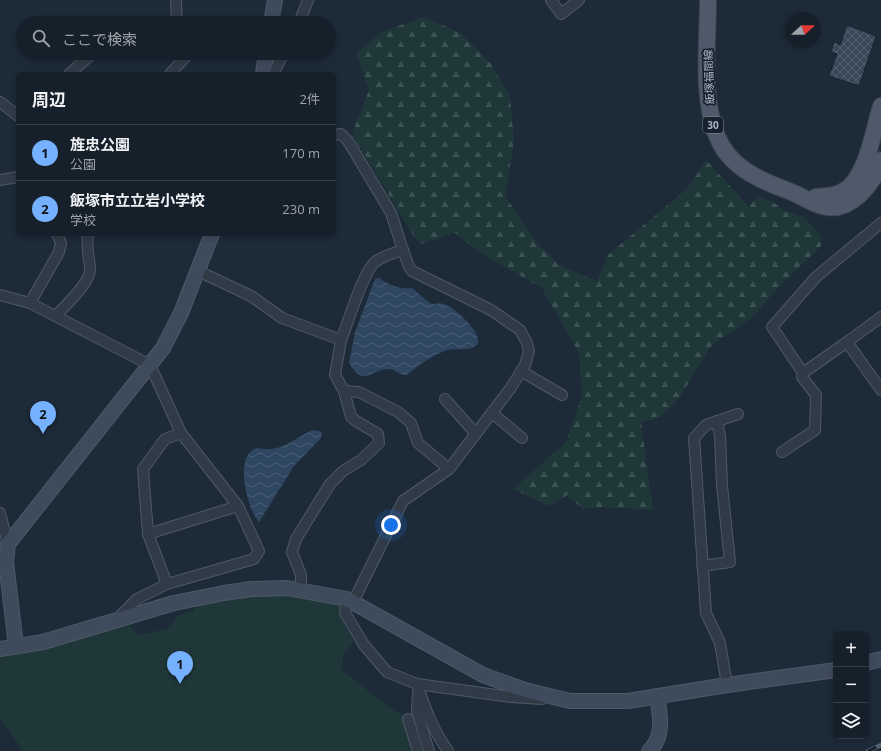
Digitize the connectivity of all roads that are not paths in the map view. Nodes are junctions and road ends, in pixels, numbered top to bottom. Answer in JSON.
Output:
{"nodes":[{"id":1,"x":176,"y":0,"type":"edge"},
{"id":2,"x":275,"y":0,"type":"edge"},
{"id":3,"x":308,"y":0,"type":"edge"},
{"id":4,"x":551,"y":0,"type":"edge"},
{"id":5,"x":579,"y":0,"type":"edge"},
{"id":6,"x":708,"y":0,"type":"edge"},
{"id":7,"x":177,"y":16,"type":"edge"},
{"id":8,"x":272,"y":16,"type":"edge"},
{"id":9,"x":302,"y":16,"type":"edge"},
{"id":10,"x":85,"y":60,"type":"edge"},
{"id":11,"x":183,"y":60,"type":"edge"},
{"id":12,"x":265,"y":60,"type":"edge"},
{"id":13,"x":280,"y":60,"type":"edge"},
{"id":14,"x":71,"y":72,"type":"edge"},
{"id":15,"x":172,"y":72,"type":"edge"},
{"id":16,"x":263,"y":72,"type":"edge"},
{"id":17,"x":274,"y":72,"type":"edge"},
{"id":18,"x":0,"y":102,"type":"edge"},
{"id":19,"x":881,"y":106,"type":"edge"},
{"id":20,"x":16,"y":114,"type":"edge"},
{"id":21,"x":336,"y":135,"type":"edge"},
{"id":22,"x":881,"y":160,"type":"edge"},
{"id":23,"x":16,"y":177,"type":"edge"},
{"id":24,"x":0,"y":180,"type":"edge"},
{"id":25,"x":806,"y":198,"type":"junction"},
{"id":26,"x":881,"y":223,"type":"edge"},
{"id":27,"x":58,"y":236,"type":"edge"},
{"id":28,"x":88,"y":236,"type":"edge"},
{"id":29,"x":211,"y":236,"type":"edge"},
{"id":30,"x":403,"y":250,"type":"junction"},
{"id":31,"x":198,"y":271,"type":"junction"},
{"id":32,"x":0,"y":295,"type":"edge"},
{"id":33,"x":30,"y":303,"type":"junction"},
{"id":34,"x":56,"y":316,"type":"junction"},
{"id":35,"x":881,"y":316,"type":"edge"},
{"id":36,"x":341,"y":340,"type":"junction"},
{"id":37,"x":847,"y":342,"type":"junction"},
{"id":38,"x":150,"y":365,"type":"junction"},
{"id":39,"x":521,"y":371,"type":"junction"},
{"id":40,"x":803,"y":373,"type":"junction"},
{"id":41,"x":881,"y":390,"type":"edge"},
{"id":42,"x":344,"y":391,"type":"junction"},
{"id":43,"x":562,"y":395,"type":"dead end"},
{"id":44,"x":445,"y":399,"type":"dead end"},
{"id":45,"x":492,"y":413,"type":"junction"},
{"id":46,"x":738,"y":414,"type":"dead end"},
{"id":47,"x":717,"y":422,"type":"junction"},
{"id":48,"x":181,"y":433,"type":"junction"},
{"id":49,"x":476,"y":434,"type":"junction"},
{"id":50,"x":522,"y":438,"type":"dead end"},
{"id":51,"x":782,"y":452,"type":"dead end"},
{"id":52,"x":449,"y":469,"type":"junction"},
{"id":53,"x":238,"y":506,"type":"junction"},
{"id":54,"x":0,"y":513,"type":"edge"},
{"id":55,"x":148,"y":534,"type":"junction"},
{"id":56,"x":8,"y":544,"type":"junction"},
{"id":57,"x":702,"y":566,"type":"junction"},
{"id":58,"x":167,"y":584,"type":"junction"},
{"id":59,"x":301,"y":589,"type":"junction"},
{"id":60,"x":350,"y":601,"type":"junction"},
{"id":61,"x":114,"y":621,"type":"junction"},
{"id":62,"x":16,"y":646,"type":"junction"},
{"id":63,"x":0,"y":649,"type":"edge"},
{"id":64,"x":881,"y":660,"type":"edge"},
{"id":65,"x":869,"y":662,"type":"edge"},
{"id":66,"x":833,"y":670,"type":"edge"},
{"id":67,"x":727,"y":685,"type":"junction"},
{"id":68,"x":418,"y":686,"type":"junction"},
{"id":69,"x":657,"y":696,"type":"junction"},
{"id":70,"x":570,"y":701,"type":"junction"},
{"id":71,"x":408,"y":719,"type":"dead end"},
{"id":72,"x":418,"y":751,"type":"edge"},
{"id":73,"x":429,"y":751,"type":"edge"},
{"id":74,"x":448,"y":751,"type":"edge"},
{"id":75,"x":649,"y":751,"type":"edge"}],
"edges":[{"from":1,"to":7,"type":"street"},
{"from":2,"to":8,"type":"street"},
{"from":3,"to":9,"type":"street"},
{"from":4,"to":5,"type":"street"},
{"from":6,"to":25,"type":"main road","name":"飯塚福間線","number":"30"},
{"from":10,"to":14,"type":"street"},
{"from":11,"to":15,"type":"street"},
{"from":12,"to":16,"type":"street"},
{"from":13,"to":17,"type":"street"},
{"from":18,"to":20,"type":"street"},
{"from":19,"to":25,"type":"main road","name":"飯塚福間線","number":"30"},
{"from":21,"to":30,"type":"street"},
{"from":22,"to":25,"type":"main road","name":"飯塚福間線","number":"30"},
{"from":23,"to":24,"type":"street"},
{"from":26,"to":40,"type":"street"},
{"from":27,"to":33,"type":"street"},
{"from":28,"to":34,"type":"street"},
{"from":29,"to":31,"type":"street"},
{"from":30,"to":36,"type":"street"},
{"from":30,"to":39,"type":"street"},
{"from":31,"to":36,"type":"street"},
{"from":31,"to":38,"type":"street"},
{"from":32,"to":33,"type":"street"},
{"from":33,"to":34,"type":"street"},
{"from":34,"to":38,"type":"street"},
{"from":35,"to":37,"type":"street"},
{"from":36,"to":42,"type":"street"},
{"from":37,"to":40,"type":"street"},
{"from":37,"to":41,"type":"street"},
{"from":38,"to":48,"type":"street"},
{"from":38,"to":56,"type":"street"},
{"from":39,"to":43,"type":"street"},
{"from":39,"to":45,"type":"street"},
{"from":40,"to":51,"type":"street"},
{"from":42,"to":52,"type":"street"},
{"from":42,"to":59,"type":"street"},
{"from":44,"to":49,"type":"street"},
{"from":45,"to":49,"type":"street"},
{"from":45,"to":50,"type":"street"},
{"from":46,"to":47,"type":"street"},
{"from":47,"to":57,"type":"street"},
{"from":47,"to":57,"type":"street"},
{"from":48,"to":53,"type":"street"},
{"from":48,"to":55,"type":"street"},
{"from":49,"to":52,"type":"street"},
{"from":52,"to":60,"type":"street"},
{"from":53,"to":55,"type":"street"},
{"from":53,"to":58,"type":"street"},
{"from":54,"to":56,"type":"street"},
{"from":55,"to":58,"type":"street"},
{"from":56,"to":62,"type":"street"},
{"from":57,"to":67,"type":"street"},
{"from":58,"to":61,"type":"street"},
{"from":59,"to":60,"type":"street"},
{"from":59,"to":61,"type":"street"},
{"from":60,"to":68,"type":"street"},
{"from":60,"to":70,"type":"street"},
{"from":61,"to":62,"type":"street"},
{"from":62,"to":63,"type":"street"},
{"from":64,"to":65,"type":"street"},
{"from":66,"to":67,"type":"street"},
{"from":67,"to":69,"type":"street"},
{"from":68,"to":70,"type":"street"},
{"from":68,"to":73,"type":"street"},
{"from":68,"to":74,"type":"street"},
{"from":69,"to":70,"type":"street"},
{"from":69,"to":75,"type":"street"},
{"from":71,"to":72,"type":"street"}]}
